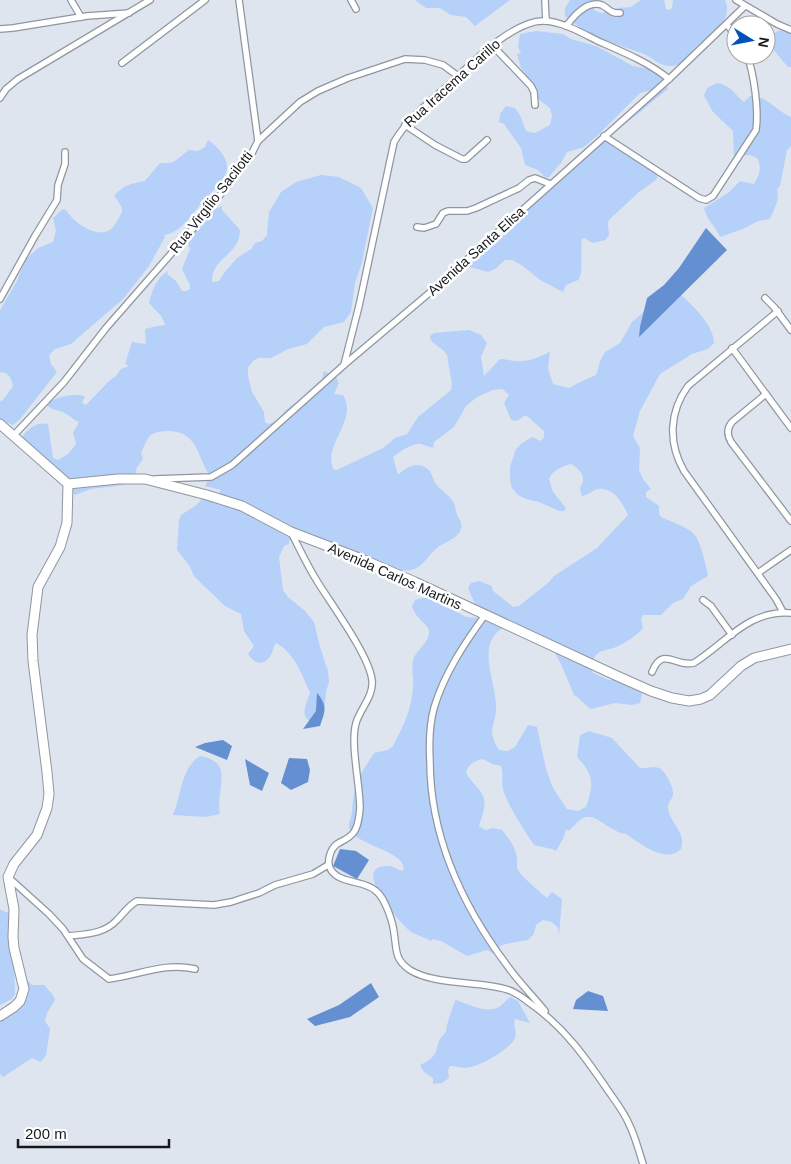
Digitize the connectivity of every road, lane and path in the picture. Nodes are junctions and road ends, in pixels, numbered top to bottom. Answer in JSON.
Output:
{"nodes":[{"id":1,"x":71,"y":0,"type":"edge"},
{"id":2,"x":150,"y":0,"type":"edge"},
{"id":3,"x":205,"y":0,"type":"edge"},
{"id":4,"x":239,"y":0,"type":"edge"},
{"id":5,"x":351,"y":0,"type":"edge"},
{"id":6,"x":545,"y":0,"type":"edge"},
{"id":7,"x":736,"y":0,"type":"edge"},
{"id":8,"x":745,"y":6,"type":"junction"},
{"id":9,"x":356,"y":9,"type":"dead end"},
{"id":10,"x":130,"y":13,"type":"junction"},
{"id":11,"x":620,"y":13,"type":"dead end"},
{"id":12,"x":736,"y":15,"type":"edge"},
{"id":13,"x":81,"y":17,"type":"junction"},
{"id":14,"x":546,"y":21,"type":"junction"},
{"id":15,"x":566,"y":26,"type":"junction"},
{"id":16,"x":726,"y":26,"type":"edge"},
{"id":17,"x":0,"y":28,"type":"edge"},
{"id":18,"x":791,"y":30,"type":"edge"},
{"id":19,"x":492,"y":46,"type":"junction"},
{"id":20,"x":122,"y":63,"type":"dead end"},
{"id":21,"x":749,"y":65,"type":"edge"},
{"id":22,"x":458,"y":76,"type":"junction"},
{"id":23,"x":669,"y":79,"type":"junction"},
{"id":24,"x":0,"y":84,"type":"edge"},
{"id":25,"x":6,"y":89,"type":"junction"},
{"id":26,"x":0,"y":98,"type":"edge"},
{"id":27,"x":536,"y":105,"type":"dead end"},
{"id":28,"x":405,"y":125,"type":"junction"},
{"id":29,"x":604,"y":136,"type":"junction"},
{"id":30,"x":487,"y":140,"type":"dead end"},
{"id":31,"x":258,"y":141,"type":"junction"},
{"id":32,"x":65,"y":152,"type":"dead end"},
{"id":33,"x":550,"y":184,"type":"junction"},
{"id":34,"x":417,"y":227,"type":"dead end"},
{"id":35,"x":765,"y":298,"type":"dead end"},
{"id":36,"x":0,"y":299,"type":"edge"},
{"id":37,"x":778,"y":311,"type":"junction"},
{"id":38,"x":791,"y":330,"type":"edge"},
{"id":39,"x":732,"y":348,"type":"junction"},
{"id":40,"x":344,"y":365,"type":"junction"},
{"id":41,"x":766,"y":394,"type":"junction"},
{"id":42,"x":0,"y":424,"type":"edge"},
{"id":43,"x":791,"y":428,"type":"edge"},
{"id":44,"x":14,"y":435,"type":"junction"},
{"id":45,"x":145,"y":479,"type":"junction"},
{"id":46,"x":68,"y":484,"type":"junction"},
{"id":47,"x":791,"y":521,"type":"edge"},
{"id":48,"x":291,"y":532,"type":"junction"},
{"id":49,"x":791,"y":550,"type":"edge"},
{"id":50,"x":758,"y":574,"type":"junction"},
{"id":51,"x":703,"y":600,"type":"dead end"},
{"id":52,"x":783,"y":612,"type":"junction"},
{"id":53,"x":791,"y":613,"type":"edge"},
{"id":54,"x":485,"y":615,"type":"junction"},
{"id":55,"x":732,"y":634,"type":"junction"},
{"id":56,"x":791,"y":650,"type":"edge"},
{"id":57,"x":652,"y":672,"type":"dead end"},
{"id":58,"x":328,"y":865,"type":"junction"},
{"id":59,"x":8,"y":877,"type":"junction"},
{"id":60,"x":69,"y":936,"type":"junction"},
{"id":61,"x":195,"y":969,"type":"dead end"},
{"id":62,"x":0,"y":1016,"type":"edge"},
{"id":63,"x":551,"y":1018,"type":"junction"},
{"id":64,"x":643,"y":1164,"type":"edge"}],
"edges":[{"from":1,"to":13,"type":"street"},
{"from":2,"to":10,"type":"street"},
{"from":3,"to":20,"type":"street"},
{"from":4,"to":31,"type":"street"},
{"from":5,"to":9,"type":"street"},
{"from":6,"to":14,"type":"street"},
{"from":7,"to":8,"type":"street"},
{"from":8,"to":12,"type":"street","name":"Avenida Santa Elisa"},
{"from":8,"to":18,"type":"street"},
{"from":10,"to":13,"type":"street"},
{"from":10,"to":25,"type":"street"},
{"from":11,"to":15,"type":"street"},
{"from":13,"to":17,"type":"street"},
{"from":14,"to":15,"type":"street","name":"Rua Iracema Carillo"},
{"from":14,"to":19,"type":"street","name":"Rua Iracema Carillo"},
{"from":15,"to":23,"type":"street","name":"Rua Iracema Carillo"},
{"from":16,"to":23,"type":"street","name":"Avenida Santa Elisa"},
{"from":19,"to":22,"type":"street","name":"Rua Iracema Carillo"},
{"from":19,"to":27,"type":"street"},
{"from":21,"to":29,"type":"street"},
{"from":22,"to":28,"type":"street","name":"Rua Iracema Carillo"},
{"from":22,"to":31,"type":"street","name":"Rua Virgílio Sacilotti"},
{"from":23,"to":29,"type":"street","name":"Avenida Santa Elisa"},
{"from":24,"to":25,"type":"street"},
{"from":25,"to":26,"type":"street"},
{"from":28,"to":30,"type":"street"},
{"from":28,"to":40,"type":"street","name":"Rua Iracema Carillo"},
{"from":29,"to":33,"type":"street","name":"Avenida Santa Elisa"},
{"from":31,"to":44,"type":"street","name":"Rua Virgílio Sacilotti"},
{"from":32,"to":36,"type":"street"},
{"from":33,"to":34,"type":"street"},
{"from":33,"to":40,"type":"street","name":"Avenida Santa Elisa"},
{"from":35,"to":37,"type":"street"},
{"from":37,"to":38,"type":"street"},
{"from":37,"to":39,"type":"street"},
{"from":39,"to":41,"type":"street"},
{"from":39,"to":50,"type":"street"},
{"from":40,"to":45,"type":"street","name":"Avenida Santa Elisa"},
{"from":41,"to":43,"type":"street"},
{"from":41,"to":47,"type":"street"},
{"from":42,"to":44,"type":"street"},
{"from":44,"to":46,"type":"street"},
{"from":45,"to":46,"type":"street","name":"Avenida Carlos Martins"},
{"from":45,"to":48,"type":"street","name":"Avenida Carlos Martins"},
{"from":46,"to":59,"type":"street"},
{"from":48,"to":54,"type":"street","name":"Avenida Carlos Martins"},
{"from":48,"to":58,"type":"street"},
{"from":49,"to":50,"type":"street"},
{"from":50,"to":52,"type":"street"},
{"from":51,"to":55,"type":"street"},
{"from":52,"to":53,"type":"street"},
{"from":52,"to":55,"type":"street"},
{"from":54,"to":56,"type":"street","name":"Avenida Carlos Martins"},
{"from":54,"to":63,"type":"street"},
{"from":55,"to":57,"type":"street"},
{"from":58,"to":60,"type":"street"},
{"from":58,"to":63,"type":"street"},
{"from":59,"to":60,"type":"street"},
{"from":59,"to":62,"type":"street"},
{"from":60,"to":61,"type":"street"},
{"from":63,"to":64,"type":"street"}]}
